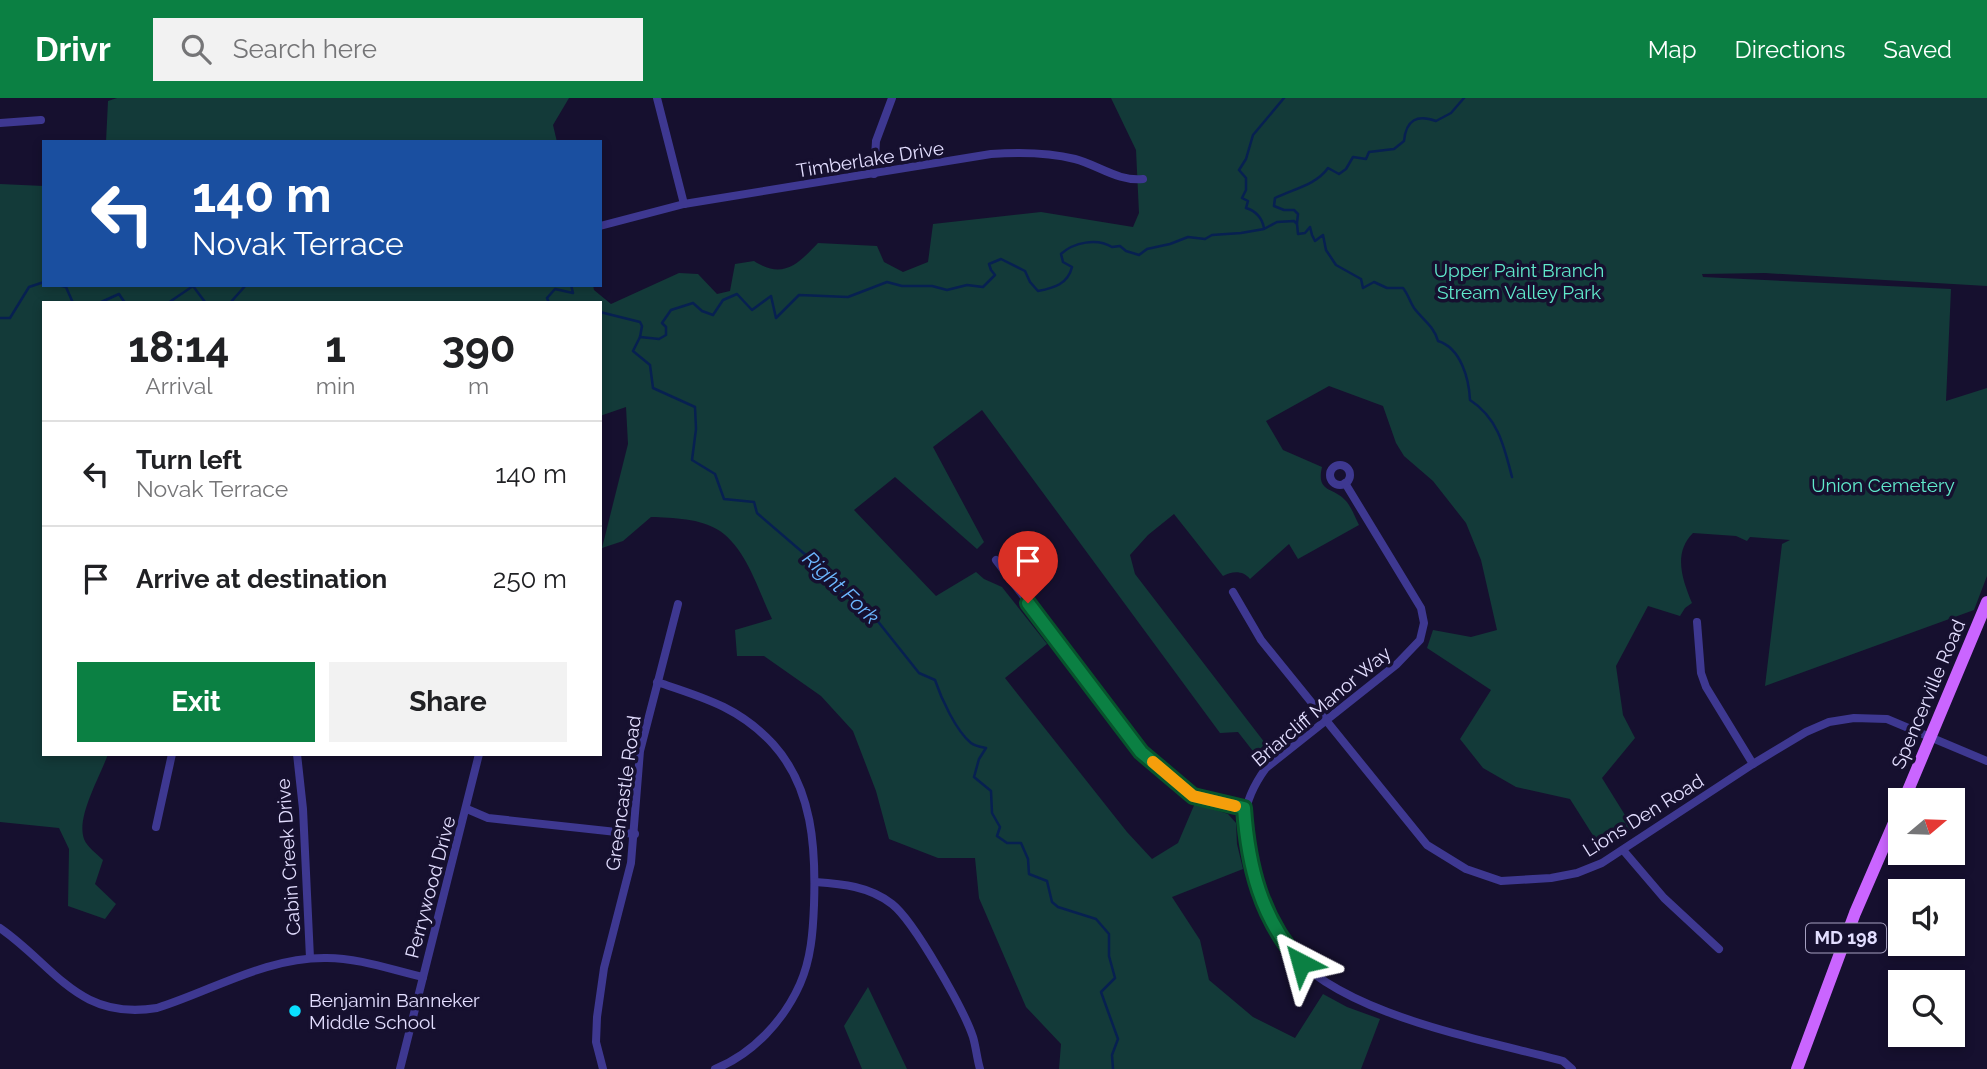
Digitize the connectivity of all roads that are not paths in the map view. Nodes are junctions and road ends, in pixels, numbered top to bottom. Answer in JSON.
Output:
{"nodes":[{"id":1,"x":657,"y":98,"type":"edge"},
{"id":2,"x":892,"y":98,"type":"edge"},
{"id":3,"x":41,"y":120,"type":"dead end"},
{"id":4,"x":0,"y":123,"type":"edge"},
{"id":5,"x":874,"y":174,"type":"junction"},
{"id":6,"x":1143,"y":179,"type":"dead end"},
{"id":7,"x":684,"y":204,"type":"junction"},
{"id":8,"x":602,"y":225,"type":"edge"},
{"id":9,"x":1345,"y":483,"type":"dead end"},
{"id":10,"x":996,"y":560,"type":"dead end"},
{"id":11,"x":1233,"y":592,"type":"dead end"},
{"id":12,"x":1987,"y":602,"type":"edge"},
{"id":13,"x":678,"y":604,"type":"dead end"},
{"id":14,"x":1697,"y":622,"type":"dead end"},
{"id":15,"x":657,"y":682,"type":"junction"},
{"id":16,"x":1324,"y":720,"type":"junction"},
{"id":17,"x":1931,"y":738,"type":"junction"},
{"id":18,"x":172,"y":756,"type":"edge"},
{"id":19,"x":297,"y":756,"type":"edge"},
{"id":20,"x":479,"y":756,"type":"edge"},
{"id":21,"x":1987,"y":761,"type":"edge"},
{"id":22,"x":1752,"y":764,"type":"junction"},
{"id":23,"x":1909,"y":788,"type":"edge"},
{"id":24,"x":1244,"y":808,"type":"junction"},
{"id":25,"x":467,"y":809,"type":"junction"},
{"id":26,"x":156,"y":827,"type":"dead end"},
{"id":27,"x":635,"y":834,"type":"junction"},
{"id":28,"x":1888,"y":836,"type":"edge"},
{"id":29,"x":1623,"y":850,"type":"junction"},
{"id":30,"x":815,"y":882,"type":"junction"},
{"id":31,"x":0,"y":928,"type":"edge"},
{"id":32,"x":1719,"y":949,"type":"dead end"},
{"id":33,"x":310,"y":958,"type":"junction"},
{"id":34,"x":423,"y":977,"type":"junction"},
{"id":35,"x":400,"y":1069,"type":"edge"},
{"id":36,"x":603,"y":1069,"type":"edge"},
{"id":37,"x":715,"y":1069,"type":"edge"},
{"id":38,"x":980,"y":1069,"type":"edge"},
{"id":39,"x":1572,"y":1069,"type":"edge"},
{"id":40,"x":1797,"y":1069,"type":"edge"}],
"edges":[{"from":1,"to":7,"type":"street"},
{"from":2,"to":5,"type":"street"},
{"from":3,"to":4,"type":"street"},
{"from":5,"to":6,"type":"street","name":"Timberlake Drive"},
{"from":5,"to":7,"type":"street","name":"Timberlake Drive"},
{"from":7,"to":8,"type":"street","name":"Timberlake Drive"},
{"from":9,"to":16,"type":"street","name":"Briarcliff Manor Way"},
{"from":10,"to":24,"type":"street"},
{"from":11,"to":16,"type":"street","name":"Lions Den Road"},
{"from":12,"to":17,"type":"main road","name":"Spencerville Road"},
{"from":13,"to":15,"type":"street","name":"Greencastle Road"},
{"from":14,"to":22,"type":"street"},
{"from":15,"to":27,"type":"street","name":"Greencastle Road"},
{"from":15,"to":30,"type":"street"},
{"from":16,"to":24,"type":"street","name":"Briarcliff Manor Way"},
{"from":16,"to":29,"type":"street","name":"Lions Den Road"},
{"from":17,"to":21,"type":"street","name":"Lions Den Road"},
{"from":17,"to":22,"type":"street","name":"Lions Den Road"},
{"from":17,"to":23,"type":"main road","name":"Spencerville Road"},
{"from":18,"to":26,"type":"street"},
{"from":19,"to":33,"type":"street","name":"Cabin Creek Drive"},
{"from":20,"to":25,"type":"street","name":"Perrywood Drive"},
{"from":22,"to":29,"type":"street","name":"Lions Den Road"},
{"from":24,"to":39,"type":"street"},
{"from":25,"to":27,"type":"street"},
{"from":25,"to":34,"type":"street","name":"Perrywood Drive"},
{"from":27,"to":36,"type":"street","name":"Greencastle Road"},
{"from":28,"to":40,"type":"main road","number":"MD 198"},
{"from":29,"to":32,"type":"street"},
{"from":30,"to":37,"type":"street"},
{"from":30,"to":38,"type":"street"},
{"from":31,"to":33,"type":"street"},
{"from":33,"to":34,"type":"street"},
{"from":34,"to":35,"type":"street","name":"Perrywood Drive"}]}
